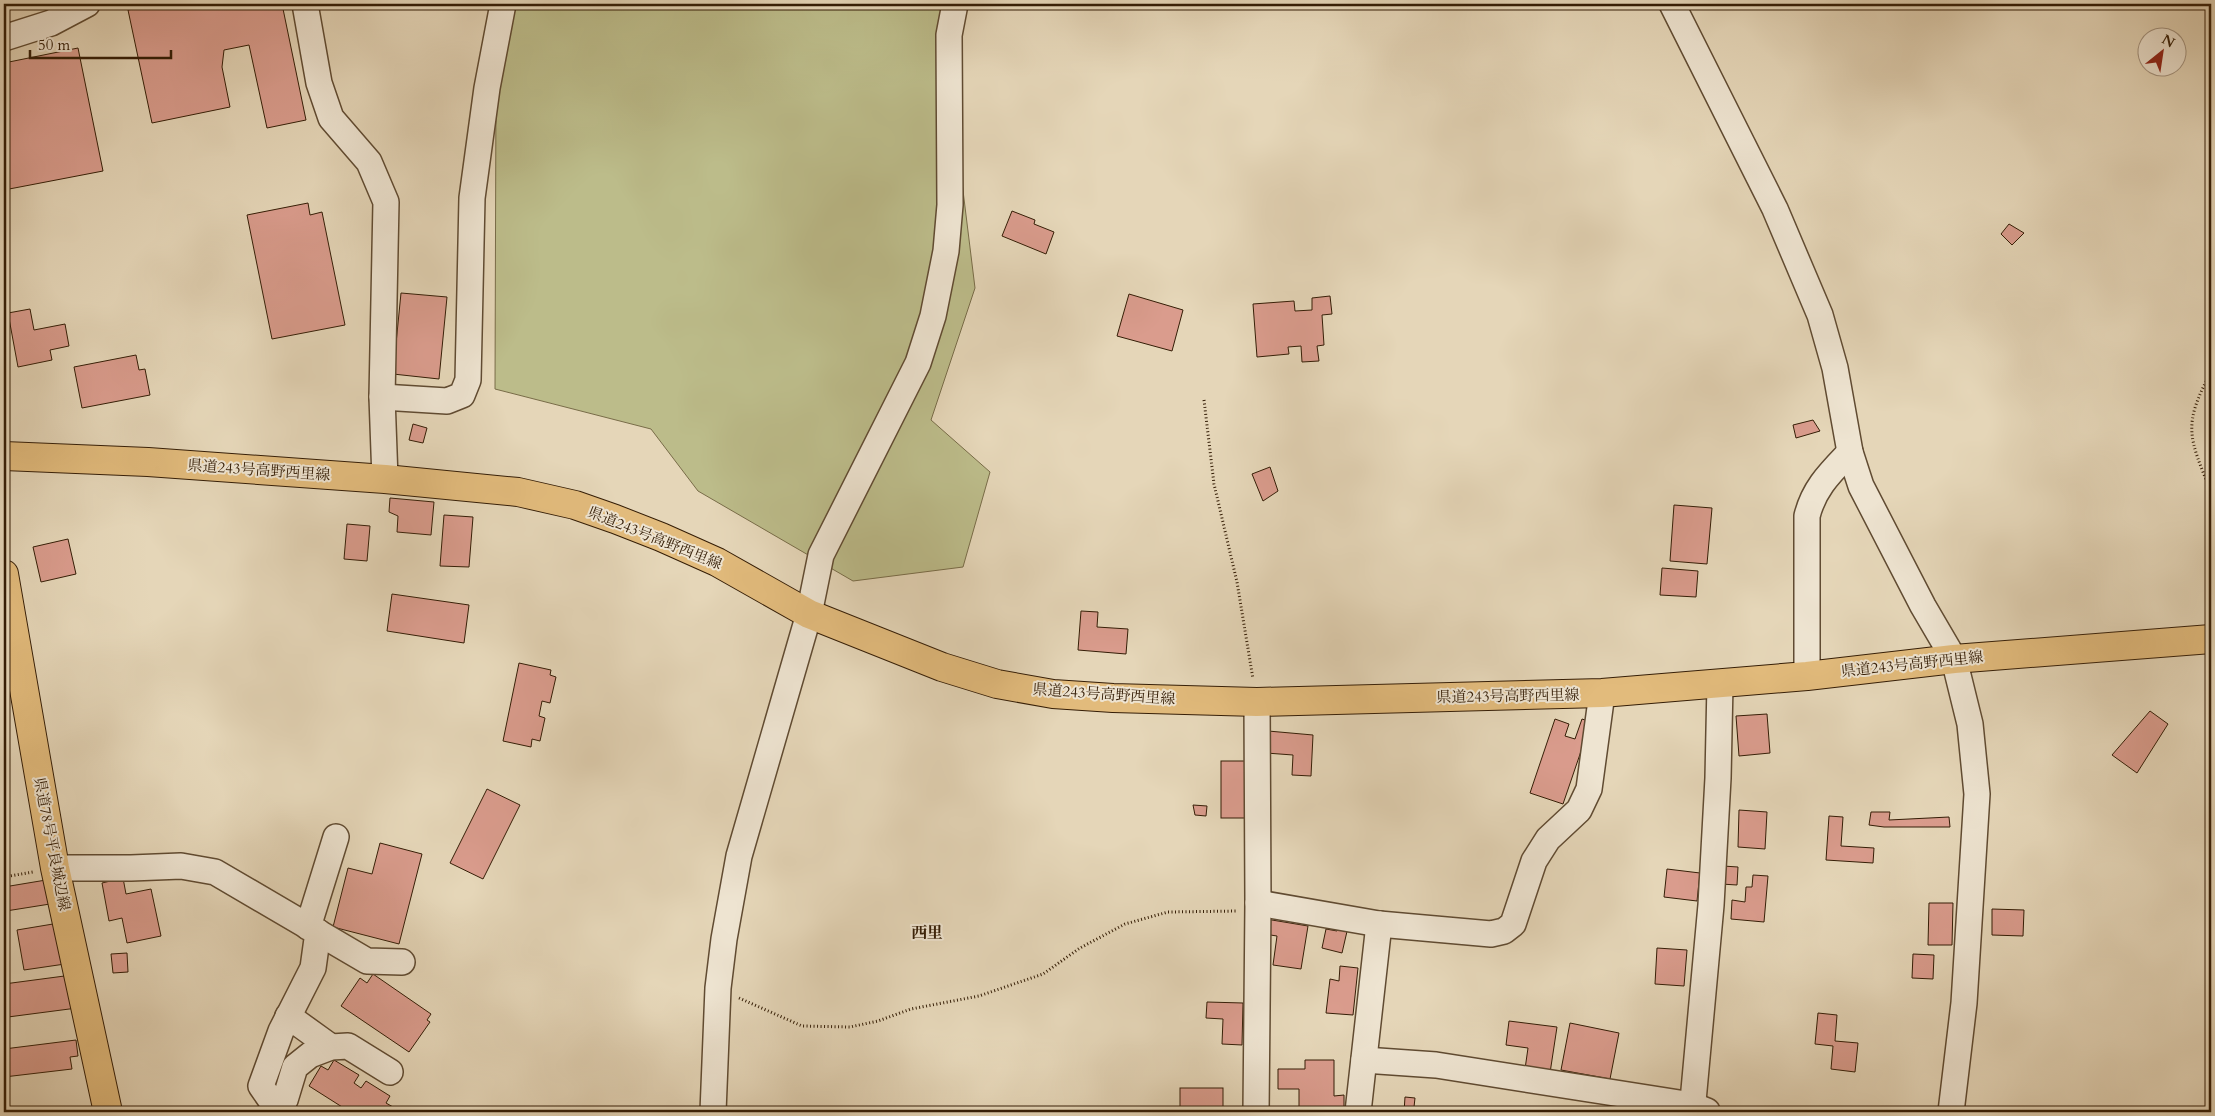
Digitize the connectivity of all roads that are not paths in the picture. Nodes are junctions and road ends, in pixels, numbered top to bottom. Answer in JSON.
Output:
{"nodes":[{"id":1,"x":87,"y":4,"type":"edge"},
{"id":2,"x":305,"y":4,"type":"edge"},
{"id":3,"x":502,"y":4,"type":"edge"},
{"id":4,"x":955,"y":4,"type":"edge"},
{"id":5,"x":1672,"y":4,"type":"edge"},
{"id":6,"x":4,"y":38,"type":"edge"},
{"id":7,"x":382,"y":398,"type":"junction"},
{"id":8,"x":1850,"y":452,"type":"junction"},
{"id":9,"x":4,"y":456,"type":"edge"},
{"id":10,"x":385,"y":479,"type":"junction"},
{"id":11,"x":4,"y":574,"type":"edge"},
{"id":12,"x":809,"y":614,"type":"junction"},
{"id":13,"x":2211,"y":639,"type":"edge"},
{"id":14,"x":1954,"y":659,"type":"junction"},
{"id":15,"x":1808,"y":676,"type":"junction"},
{"id":16,"x":1720,"y":684,"type":"junction"},
{"id":17,"x":1602,"y":693,"type":"junction"},
{"id":18,"x":1257,"y":702,"type":"junction"},
{"id":19,"x":336,"y":837,"type":"dead end"},
{"id":20,"x":55,"y":868,"type":"junction"},
{"id":21,"x":1258,"y":907,"type":"junction"},
{"id":22,"x":1379,"y":924,"type":"junction"},
{"id":23,"x":313,"y":929,"type":"junction"},
{"id":24,"x":402,"y":962,"type":"dead end"},
{"id":25,"x":288,"y":1016,"type":"junction"},
{"id":26,"x":331,"y":1047,"type":"junction"},
{"id":27,"x":1364,"y":1060,"type":"junction"},
{"id":28,"x":390,"y":1072,"type":"dead end"},
{"id":29,"x":1698,"y":1110,"type":"edge"},
{"id":30,"x":108,"y":1112,"type":"edge"},
{"id":31,"x":713,"y":1112,"type":"edge"},
{"id":32,"x":1256,"y":1112,"type":"edge"},
{"id":33,"x":1358,"y":1112,"type":"edge"},
{"id":34,"x":1951,"y":1112,"type":"edge"}],
"edges":[{"from":1,"to":6,"type":"street"},
{"from":2,"to":7,"type":"street"},
{"from":3,"to":7,"type":"street"},
{"from":4,"to":12,"type":"street"},
{"from":5,"to":8,"type":"street"},
{"from":7,"to":10,"type":"street"},
{"from":8,"to":14,"type":"street"},
{"from":8,"to":15,"type":"street"},
{"from":9,"to":10,"type":"main road","name":"県道243号高野西里線"},
{"from":10,"to":12,"type":"main road","name":"県道243号高野西里線"},
{"from":11,"to":20,"type":"main road","name":"県道78号平良城辺線"},
{"from":12,"to":18,"type":"main road","name":"県道243号高野西里線"},
{"from":12,"to":31,"type":"street"},
{"from":13,"to":14,"type":"main road","name":"県道243号高野西里線"},
{"from":14,"to":15,"type":"main road","name":"県道243号高野西里線"},
{"from":14,"to":34,"type":"street"},
{"from":15,"to":16,"type":"main road","name":"県道243号高野西里線"},
{"from":16,"to":17,"type":"main road","name":"県道243号高野西里線"},
{"from":16,"to":29,"type":"street"},
{"from":17,"to":18,"type":"main road","name":"県道243号高野西里線"},
{"from":17,"to":22,"type":"street"},
{"from":18,"to":21,"type":"street"},
{"from":19,"to":23,"type":"street"},
{"from":20,"to":23,"type":"street"},
{"from":20,"to":30,"type":"main road","name":"県道78号平良城辺線"},
{"from":21,"to":22,"type":"street"},
{"from":21,"to":32,"type":"street"},
{"from":22,"to":27,"type":"street"},
{"from":23,"to":24,"type":"street"},
{"from":23,"to":25,"type":"street"},
{"from":25,"to":26,"type":"street"},
{"from":25,"to":26,"type":"street"},
{"from":26,"to":28,"type":"street"},
{"from":27,"to":29,"type":"street"},
{"from":27,"to":33,"type":"street"}]}
